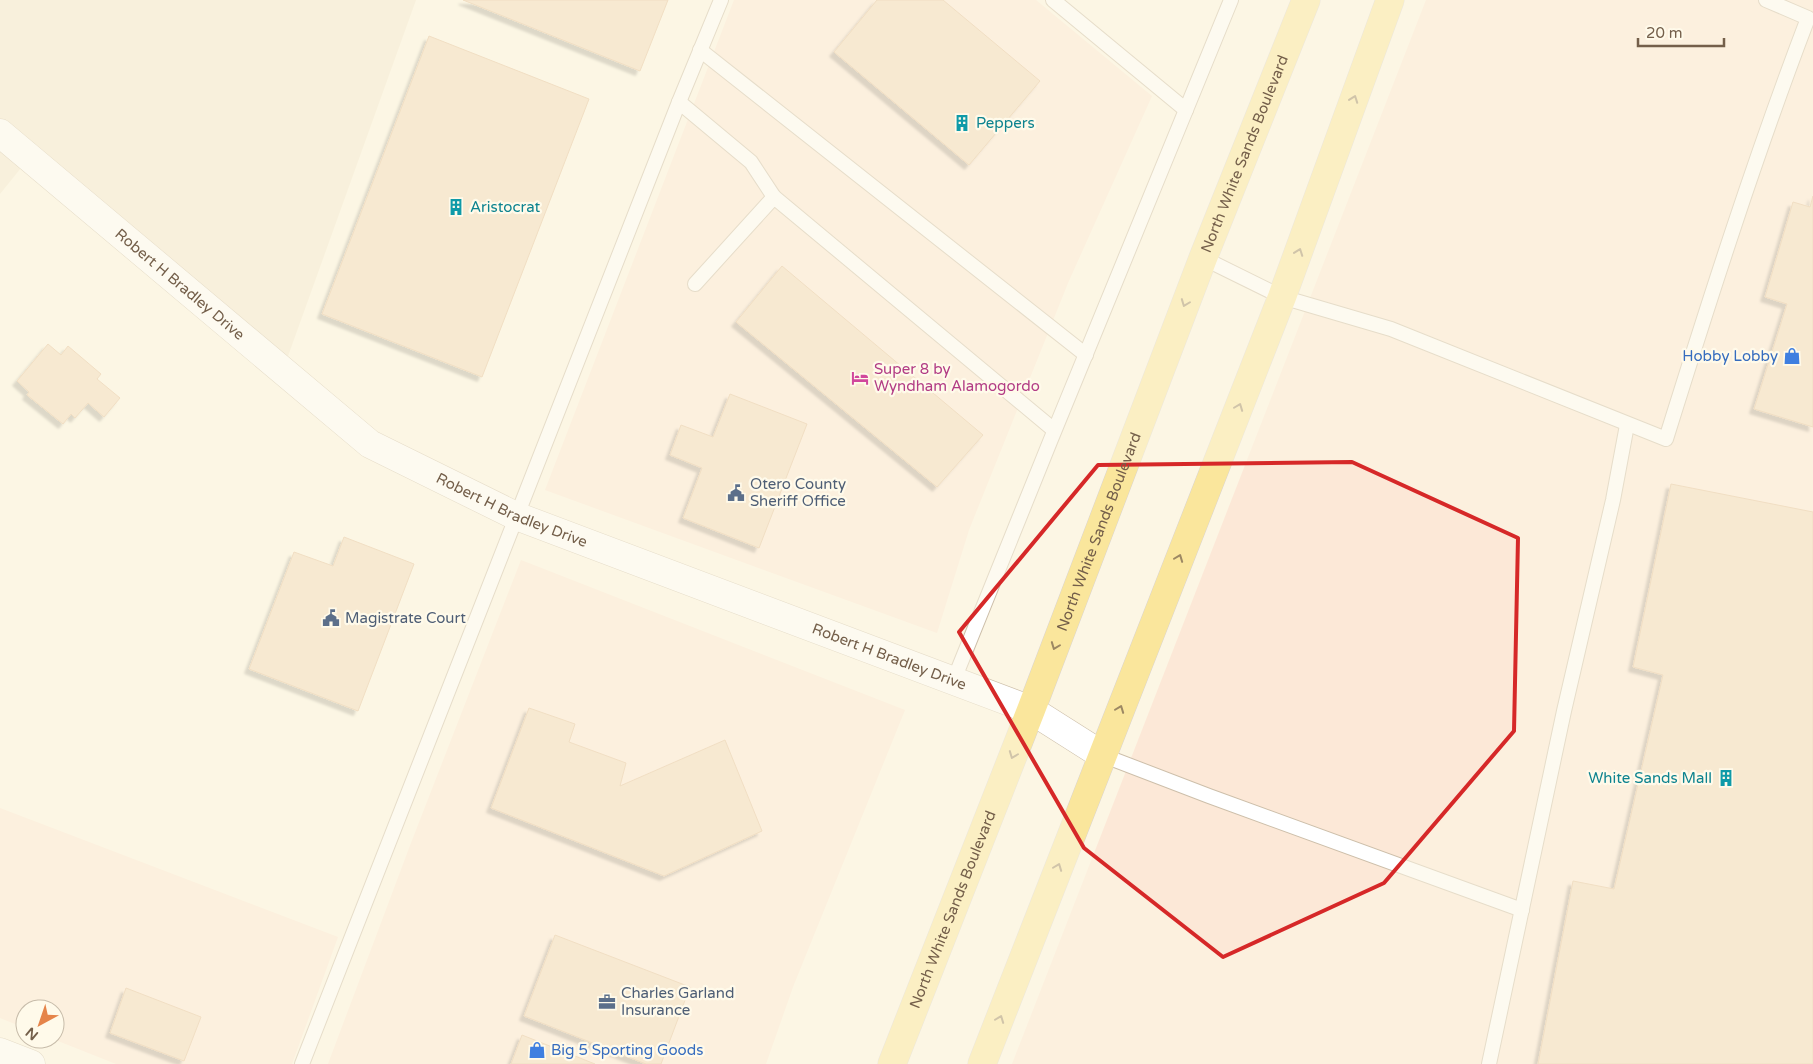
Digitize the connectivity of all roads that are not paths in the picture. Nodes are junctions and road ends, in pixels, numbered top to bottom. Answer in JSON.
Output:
{"nodes":[{"id":1,"x":721,"y":0,"type":"edge"},
{"id":2,"x":1053,"y":0,"type":"edge"},
{"id":3,"x":1231,"y":0,"type":"edge"},
{"id":4,"x":1306,"y":0,"type":"edge"},
{"id":5,"x":1390,"y":0,"type":"edge"},
{"id":6,"x":1766,"y":0,"type":"edge"},
{"id":7,"x":700,"y":50,"type":"junction"},
{"id":8,"x":679,"y":102,"type":"junction"},
{"id":9,"x":1186,"y":110,"type":"junction"},
{"id":10,"x":0,"y":132,"type":"edge"},
{"id":11,"x":774,"y":197,"type":"junction"},
{"id":12,"x":1203,"y":258,"type":"junction"},
{"id":13,"x":695,"y":284,"type":"dead end"},
{"id":14,"x":1282,"y":297,"type":"junction"},
{"id":15,"x":1086,"y":355,"type":"junction"},
{"id":16,"x":1627,"y":425,"type":"junction"},
{"id":17,"x":1054,"y":430,"type":"junction"},
{"id":18,"x":516,"y":516,"type":"junction"},
{"id":19,"x":953,"y":682,"type":"junction"},
{"id":20,"x":1031,"y":710,"type":"junction"},
{"id":21,"x":1102,"y":755,"type":"junction"},
{"id":22,"x":1522,"y":910,"type":"junction"},
{"id":23,"x":0,"y":1052,"type":"edge"},
{"id":24,"x":32,"y":1064,"type":"edge"},
{"id":25,"x":302,"y":1064,"type":"edge"},
{"id":26,"x":892,"y":1064,"type":"edge"},
{"id":27,"x":982,"y":1064,"type":"edge"},
{"id":28,"x":1488,"y":1064,"type":"edge"}],
"edges":[{"from":1,"to":7,"type":"lane"},
{"from":2,"to":9,"type":"lane"},
{"from":3,"to":9,"type":"lane"},
{"from":4,"to":12,"type":"main road","name":"North White Sands Boulevard"},
{"from":14,"to":5,"type":"main road","one_way":true},
{"from":6,"to":16,"type":"lane"},
{"from":7,"to":8,"type":"lane"},
{"from":7,"to":15,"type":"lane"},
{"from":8,"to":11,"type":"lane"},
{"from":8,"to":18,"type":"lane"},
{"from":9,"to":15,"type":"lane"},
{"from":10,"to":18,"type":"street","name":"Robert H Bradley Drive"},
{"from":11,"to":13,"type":"lane"},
{"from":11,"to":17,"type":"lane"},
{"from":12,"to":14,"type":"lane"},
{"from":12,"to":20,"type":"main road","name":"North White Sands Boulevard","one_way":true},
{"from":14,"to":16,"type":"lane"},
{"from":21,"to":14,"type":"main road","one_way":true},
{"from":15,"to":17,"type":"lane"},
{"from":16,"to":22,"type":"lane"},
{"from":17,"to":19,"type":"lane"},
{"from":18,"to":19,"type":"street","name":"Robert H Bradley Drive"},
{"from":18,"to":25,"type":"lane"},
{"from":19,"to":20,"type":"street","name":"Robert H Bradley Drive"},
{"from":20,"to":21,"type":"street","name":"Robert H Bradley Drive"},
{"from":20,"to":26,"type":"main road","name":"North White Sands Boulevard","one_way":true},
{"from":21,"to":22,"type":"lane"},
{"from":27,"to":21,"type":"main road","one_way":true},
{"from":22,"to":28,"type":"lane"},
{"from":23,"to":24,"type":"street"}]}
